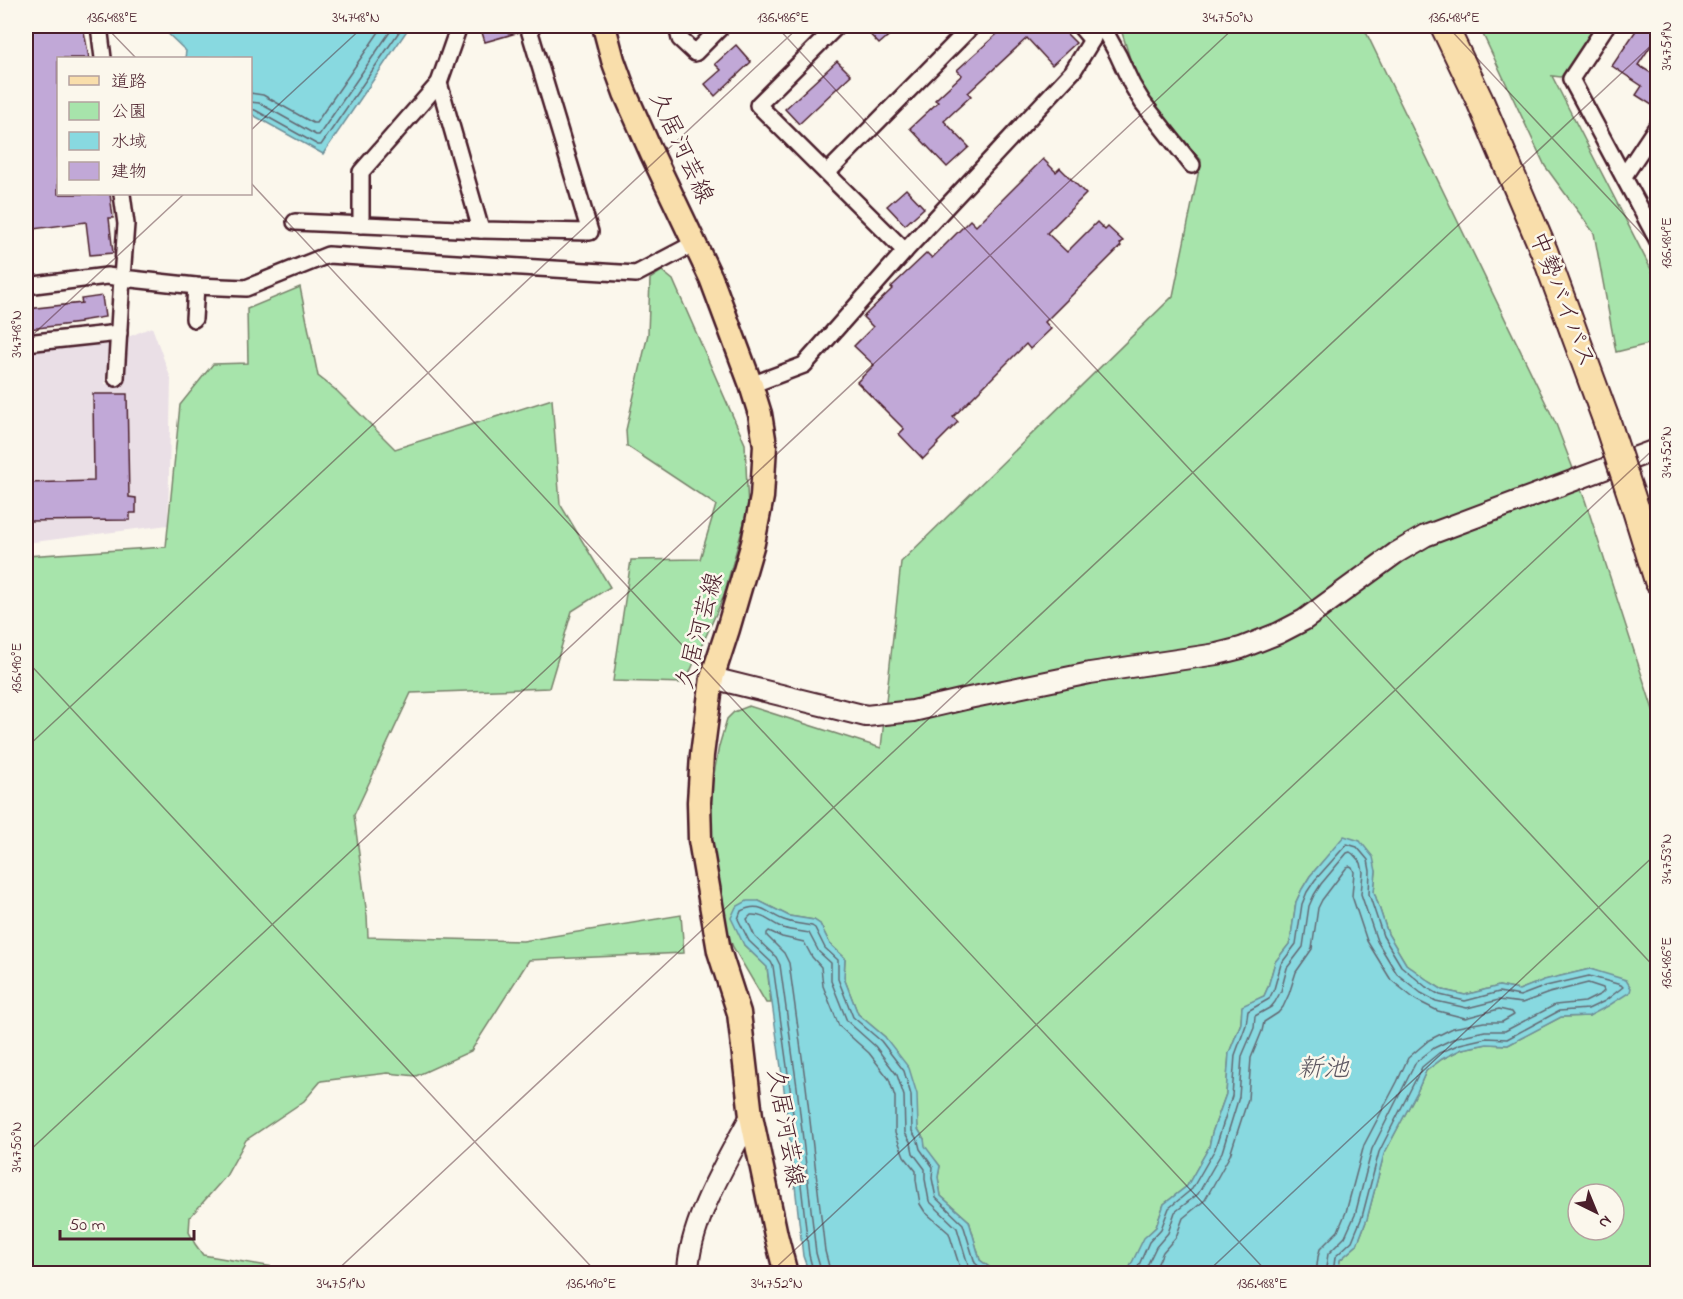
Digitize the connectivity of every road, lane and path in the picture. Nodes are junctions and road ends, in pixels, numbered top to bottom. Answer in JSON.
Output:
{"nodes":[{"id":1,"x":99,"y":26,"type":"edge"},
{"id":2,"x":459,"y":26,"type":"edge"},
{"id":3,"x":528,"y":26,"type":"edge"},
{"id":4,"x":604,"y":26,"type":"edge"},
{"id":5,"x":677,"y":26,"type":"edge"},
{"id":6,"x":722,"y":26,"type":"edge"},
{"id":7,"x":837,"y":26,"type":"edge"},
{"id":8,"x":972,"y":26,"type":"edge"},
{"id":9,"x":1080,"y":26,"type":"edge"},
{"id":10,"x":1444,"y":26,"type":"edge"},
{"id":11,"x":1606,"y":26,"type":"edge"},
{"id":12,"x":1097,"y":30,"type":"edge"},
{"id":13,"x":103,"y":57,"type":"edge"},
{"id":14,"x":439,"y":83,"type":"junction"},
{"id":15,"x":1655,"y":134,"type":"edge"},
{"id":16,"x":1192,"y":165,"type":"dead end"},
{"id":17,"x":827,"y":173,"type":"junction"},
{"id":18,"x":1624,"y":176,"type":"junction"},
{"id":19,"x":122,"y":195,"type":"edge"},
{"id":20,"x":295,"y":222,"type":"dead end"},
{"id":21,"x":361,"y":225,"type":"junction"},
{"id":22,"x":482,"y":230,"type":"junction"},
{"id":23,"x":1658,"y":241,"type":"edge"},
{"id":24,"x":695,"y":243,"type":"junction"},
{"id":25,"x":905,"y":251,"type":"junction"},
{"id":26,"x":122,"y":278,"type":"junction"},
{"id":27,"x":26,"y":286,"type":"edge"},
{"id":28,"x":196,"y":286,"type":"junction"},
{"id":29,"x":195,"y":319,"type":"dead end"},
{"id":30,"x":119,"y":333,"type":"junction"},
{"id":31,"x":26,"y":343,"type":"edge"},
{"id":32,"x":116,"y":378,"type":"dead end"},
{"id":33,"x":751,"y":385,"type":"junction"},
{"id":34,"x":1658,"y":449,"type":"edge"},
{"id":35,"x":1658,"y":581,"type":"edge"},
{"id":36,"x":712,"y":678,"type":"junction"},
{"id":37,"x":752,"y":1116,"type":"junction"},
{"id":38,"x":688,"y":1274,"type":"edge"},
{"id":39,"x":786,"y":1274,"type":"edge"}],
"edges":[{"from":1,"to":13,"type":"street"},
{"from":2,"to":14,"type":"street"},
{"from":3,"to":22,"type":"street"},
{"from":4,"to":24,"type":"main road","name":"久居河芸線"},
{"from":5,"to":6,"type":"street"},
{"from":7,"to":17,"type":"street"},
{"from":8,"to":17,"type":"street"},
{"from":9,"to":12,"type":"street"},
{"from":10,"to":35,"type":"highway","name":"中勢バイパス","bridge":true},
{"from":11,"to":18,"type":"street"},
{"from":12,"to":16,"type":"street"},
{"from":12,"to":25,"type":"street"},
{"from":14,"to":21,"type":"street"},
{"from":14,"to":22,"type":"street"},
{"from":15,"to":18,"type":"street"},
{"from":17,"to":25,"type":"street"},
{"from":18,"to":23,"type":"street"},
{"from":19,"to":26,"type":"street"},
{"from":20,"to":21,"type":"street"},
{"from":21,"to":22,"type":"street"},
{"from":24,"to":28,"type":"street"},
{"from":24,"to":33,"type":"main road","name":"久居河芸線"},
{"from":25,"to":33,"type":"street"},
{"from":26,"to":27,"type":"street"},
{"from":26,"to":28,"type":"street"},
{"from":26,"to":30,"type":"street"},
{"from":28,"to":29,"type":"street"},
{"from":30,"to":31,"type":"street"},
{"from":30,"to":32,"type":"street"},
{"from":33,"to":36,"type":"main road","name":"久居河芸線"},
{"from":34,"to":36,"type":"street"},
{"from":36,"to":37,"type":"main road","name":"久居河芸線"},
{"from":37,"to":38,"type":"street"},
{"from":37,"to":39,"type":"main road","name":"久居河芸線"}]}
